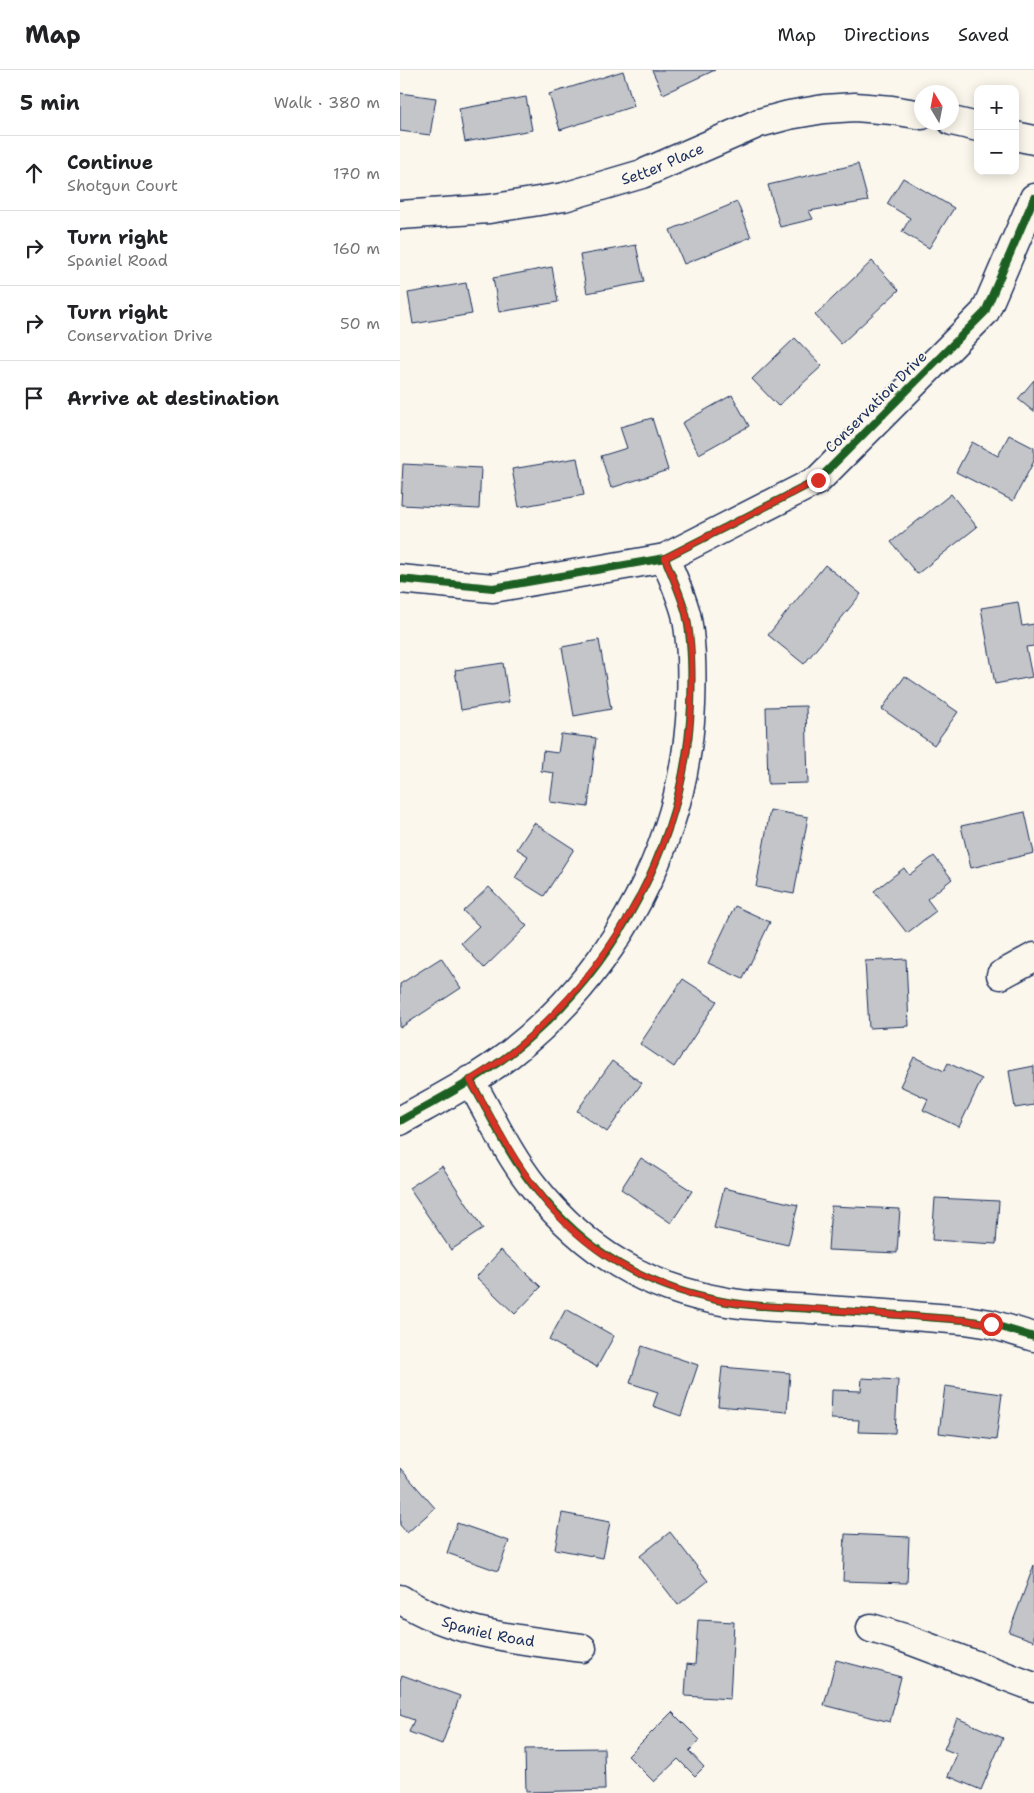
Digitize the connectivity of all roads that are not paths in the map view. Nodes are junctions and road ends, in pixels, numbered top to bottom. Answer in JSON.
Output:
{"nodes":[{"id":1,"x":914,"y":114,"type":"edge"},
{"id":2,"x":959,"y":123,"type":"edge"},
{"id":3,"x":974,"y":126,"type":"edge"},
{"id":4,"x":1019,"y":137,"type":"edge"},
{"id":5,"x":1034,"y":140,"type":"edge"},
{"id":6,"x":1034,"y":198,"type":"edge"},
{"id":7,"x":400,"y":216,"type":"edge"},
{"id":8,"x":665,"y":558,"type":"junction"},
{"id":9,"x":400,"y":579,"type":"edge"},
{"id":10,"x":1034,"y":956,"type":"edge"},
{"id":11,"x":1002,"y":975,"type":"dead end"},
{"id":12,"x":470,"y":1080,"type":"junction"},
{"id":13,"x":400,"y":1121,"type":"edge"},
{"id":14,"x":1034,"y":1337,"type":"edge"},
{"id":15,"x":400,"y":1599,"type":"edge"},
{"id":16,"x":871,"y":1628,"type":"dead end"},
{"id":17,"x":582,"y":1648,"type":"dead end"},
{"id":18,"x":1034,"y":1687,"type":"edge"}],
"edges":[{"from":1,"to":7,"type":"street","name":"Setter Place"},
{"from":2,"to":3,"type":"street"},
{"from":4,"to":5,"type":"street"},
{"from":6,"to":8,"type":"street","name":"Conservation Drive"},
{"from":8,"to":9,"type":"street","name":"Conservation Drive"},
{"from":8,"to":12,"type":"street"},
{"from":10,"to":11,"type":"street"},
{"from":12,"to":13,"type":"street"},
{"from":12,"to":14,"type":"street"},
{"from":15,"to":17,"type":"street","name":"Spaniel Road"},
{"from":16,"to":18,"type":"street"}]}
